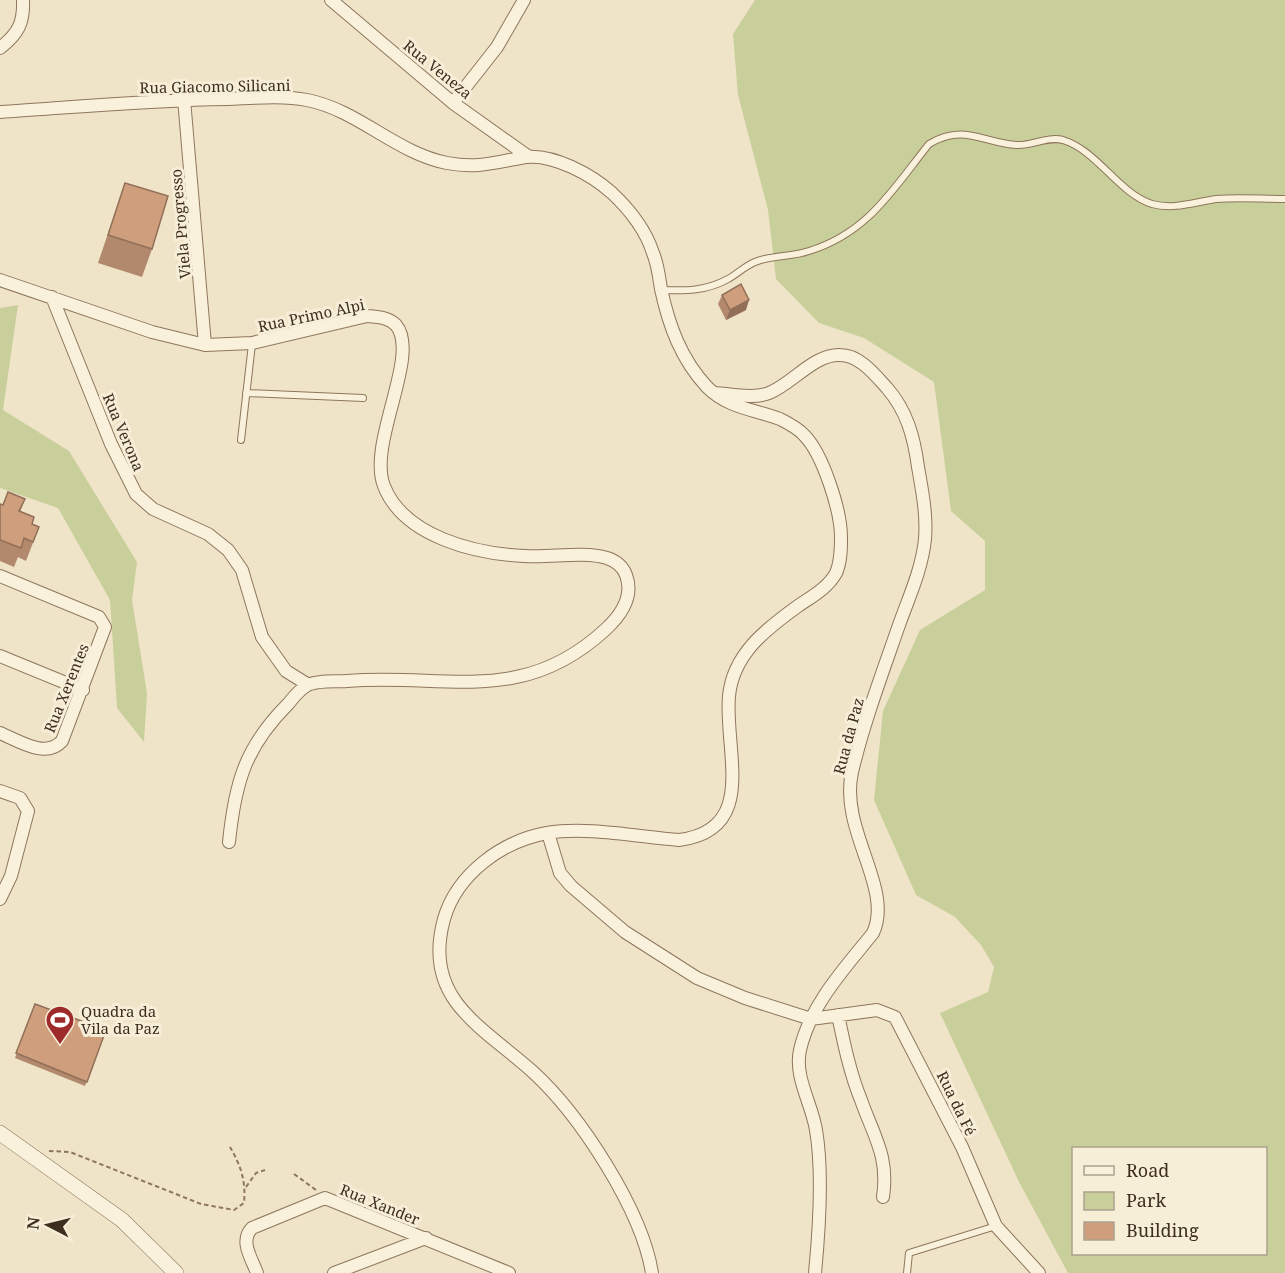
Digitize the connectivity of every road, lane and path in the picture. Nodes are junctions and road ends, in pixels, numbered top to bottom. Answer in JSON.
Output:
{"nodes":[{"id":1,"x":23,"y":0,"type":"edge"},
{"id":2,"x":331,"y":0,"type":"edge"},
{"id":3,"x":524,"y":0,"type":"edge"},
{"id":4,"x":0,"y":48,"type":"edge"},
{"id":5,"x":184,"y":99,"type":"junction"},
{"id":6,"x":453,"y":103,"type":"junction"},
{"id":7,"x":0,"y":112,"type":"edge"},
{"id":8,"x":529,"y":157,"type":"junction"},
{"id":9,"x":1285,"y":199,"type":"edge"},
{"id":10,"x":0,"y":280,"type":"edge"},
{"id":11,"x":661,"y":290,"type":"junction"},
{"id":12,"x":51,"y":297,"type":"junction"},
{"id":13,"x":252,"y":343,"type":"junction"},
{"id":14,"x":206,"y":345,"type":"junction"},
{"id":15,"x":246,"y":393,"type":"junction"},
{"id":16,"x":714,"y":393,"type":"junction"},
{"id":17,"x":363,"y":398,"type":"dead end"},
{"id":18,"x":240,"y":440,"type":"dead end"},
{"id":19,"x":0,"y":576,"type":"edge"},
{"id":20,"x":0,"y":656,"type":"edge"},
{"id":21,"x":307,"y":684,"type":"junction"},
{"id":22,"x":82,"y":690,"type":"junction"},
{"id":23,"x":0,"y":733,"type":"edge"},
{"id":24,"x":0,"y":791,"type":"edge"},
{"id":25,"x":548,"y":833,"type":"junction"},
{"id":26,"x":228,"y":842,"type":"dead end"},
{"id":27,"x":5,"y":874,"type":"edge"},
{"id":28,"x":0,"y":899,"type":"edge"},
{"id":29,"x":838,"y":1015,"type":"junction"},
{"id":30,"x":811,"y":1019,"type":"junction"},
{"id":31,"x":0,"y":1133,"type":"edge"},
{"id":32,"x":230,"y":1147,"type":"dead end"},
{"id":33,"x":35,"y":1158,"type":"junction"},
{"id":34,"x":265,"y":1170,"type":"dead end"},
{"id":35,"x":294,"y":1174,"type":"dead end"},
{"id":36,"x":245,"y":1189,"type":"junction"},
{"id":37,"x":883,"y":1197,"type":"dead end"},
{"id":38,"x":325,"y":1198,"type":"junction"},
{"id":39,"x":996,"y":1226,"type":"junction"},
{"id":40,"x":426,"y":1238,"type":"junction"},
{"id":41,"x":176,"y":1273,"type":"edge"},
{"id":42,"x":257,"y":1273,"type":"edge"},
{"id":43,"x":334,"y":1273,"type":"edge"},
{"id":44,"x":509,"y":1273,"type":"edge"},
{"id":45,"x":652,"y":1273,"type":"edge"},
{"id":46,"x":814,"y":1273,"type":"edge"},
{"id":47,"x":907,"y":1273,"type":"edge"},
{"id":48,"x":1039,"y":1273,"type":"edge"}],
"edges":[{"from":1,"to":4,"type":"street"},
{"from":2,"to":6,"type":"street","name":"Rua Veneza"},
{"from":3,"to":6,"type":"street"},
{"from":5,"to":7,"type":"street","name":"Rua Giacomo Silicani"},
{"from":5,"to":8,"type":"street","name":"Rua Giacomo Silicani"},
{"from":5,"to":14,"type":"street","name":"Viela Progresso"},
{"from":6,"to":8,"type":"street","name":"Rua Veneza"},
{"from":8,"to":11,"type":"street","name":"Rua Giacomo Silicani"},
{"from":9,"to":11,"type":"lane"},
{"from":10,"to":12,"type":"street","name":"Rua Primo Alpi"},
{"from":11,"to":16,"type":"street","name":"Rua Giacomo Silicani"},
{"from":12,"to":14,"type":"street","name":"Rua Primo Alpi"},
{"from":12,"to":21,"type":"street","name":"Rua Verona"},
{"from":13,"to":14,"type":"street","name":"Rua Primo Alpi"},
{"from":13,"to":15,"type":"lane"},
{"from":13,"to":21,"type":"street","name":"Rua Primo Alpi"},
{"from":15,"to":17,"type":"lane"},
{"from":15,"to":18,"type":"lane"},
{"from":16,"to":25,"type":"street","name":"Rua Giacomo Silicani"},
{"from":16,"to":30,"type":"street","name":"Rua da Paz"},
{"from":19,"to":22,"type":"street","name":"Rua Xerentes"},
{"from":20,"to":22,"type":"street"},
{"from":21,"to":26,"type":"street"},
{"from":22,"to":23,"type":"street","name":"Rua Xerentes"},
{"from":24,"to":27,"type":"street"},
{"from":25,"to":30,"type":"street"},
{"from":25,"to":45,"type":"street","name":"Rua Giacomo Silicani"},
{"from":27,"to":28,"type":"street"},
{"from":29,"to":30,"type":"street","name":"Rua da Fé"},
{"from":29,"to":37,"type":"street"},
{"from":29,"to":39,"type":"street","name":"Rua da Fé"},
{"from":30,"to":46,"type":"street","name":"Rua da Paz"},
{"from":31,"to":33,"type":"street"},
{"from":32,"to":36,"type":"path"},
{"from":33,"to":36,"type":"path"},
{"from":33,"to":41,"type":"street"},
{"from":34,"to":36,"type":"path"},
{"from":35,"to":38,"type":"path"},
{"from":38,"to":40,"type":"street","name":"Rua Xander"},
{"from":38,"to":42,"type":"street","name":"Rua Xander"},
{"from":39,"to":47,"type":"lane"},
{"from":39,"to":48,"type":"street","name":"Rua da Fé"},
{"from":40,"to":43,"type":"street"},
{"from":40,"to":44,"type":"street","name":"Rua Xander"}]}
